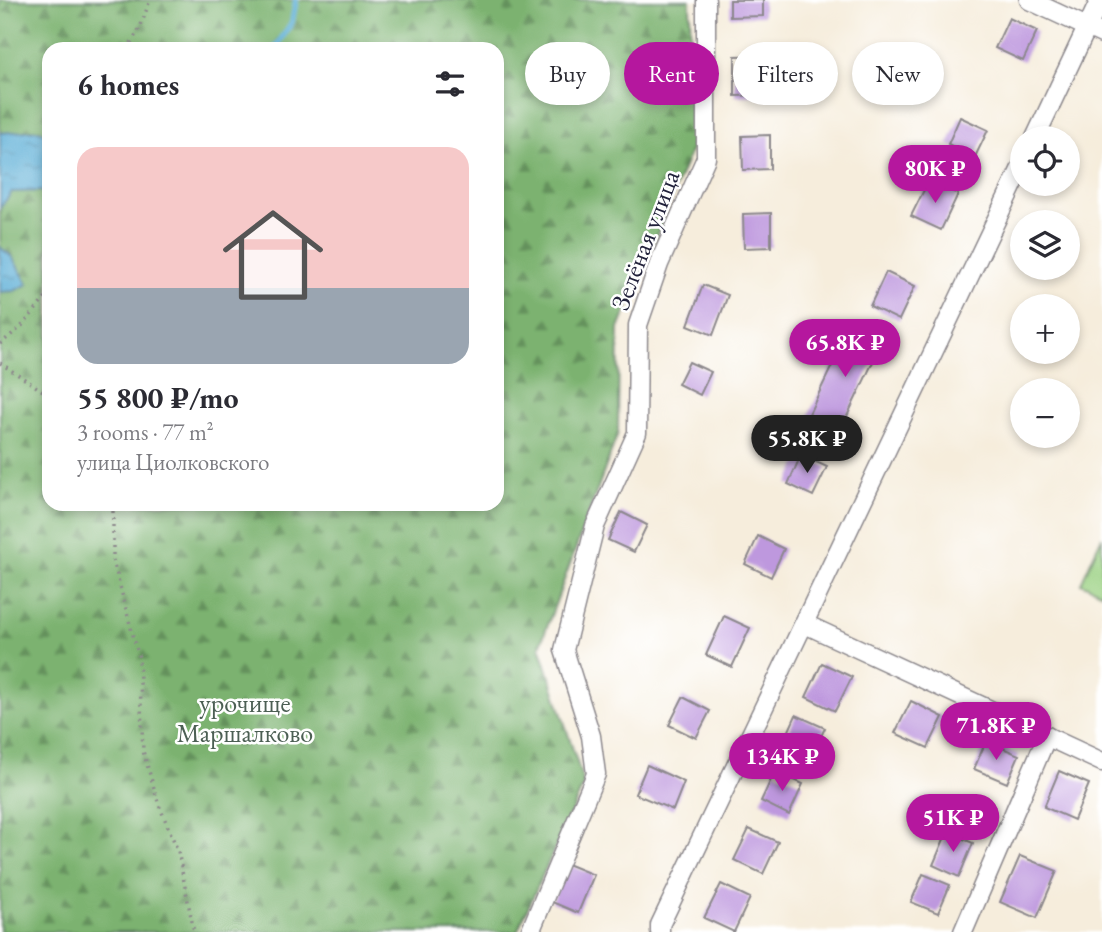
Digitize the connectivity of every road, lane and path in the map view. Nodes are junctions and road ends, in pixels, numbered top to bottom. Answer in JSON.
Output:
{"nodes":[{"id":1,"x":150,"y":0,"type":"edge"},
{"id":2,"x":706,"y":0,"type":"edge"},
{"id":3,"x":1029,"y":0,"type":"edge"},
{"id":4,"x":1100,"y":0,"type":"edge"},
{"id":5,"x":1095,"y":30,"type":"edge"},
{"id":6,"x":131,"y":42,"type":"edge"},
{"id":7,"x":1042,"y":126,"type":"edge"},
{"id":8,"x":1010,"y":191,"type":"edge"},
{"id":9,"x":42,"y":302,"type":"edge"},
{"id":10,"x":0,"y":344,"type":"edge"},
{"id":11,"x":0,"y":363,"type":"edge"},
{"id":12,"x":42,"y":390,"type":"edge"},
{"id":13,"x":113,"y":511,"type":"edge"},
{"id":14,"x":806,"y":624,"type":"junction"},
{"id":15,"x":1047,"y":736,"type":"junction"},
{"id":16,"x":1102,"y":762,"type":"edge"},
{"id":17,"x":660,"y":929,"type":"edge"},
{"id":18,"x":194,"y":932,"type":"edge"},
{"id":19,"x":530,"y":932,"type":"edge"},
{"id":20,"x":963,"y":932,"type":"edge"}],
"edges":[{"from":1,"to":6,"type":"path"},
{"from":2,"to":19,"type":"street","name":"Зелёная улица"},
{"from":3,"to":5,"type":"street"},
{"from":4,"to":5,"type":"street"},
{"from":5,"to":7,"type":"street"},
{"from":8,"to":14,"type":"street"},
{"from":9,"to":10,"type":"path"},
{"from":11,"to":12,"type":"path"},
{"from":13,"to":18,"type":"path"},
{"from":14,"to":15,"type":"street"},
{"from":14,"to":17,"type":"street"},
{"from":15,"to":16,"type":"street"},
{"from":15,"to":20,"type":"street"}]}
